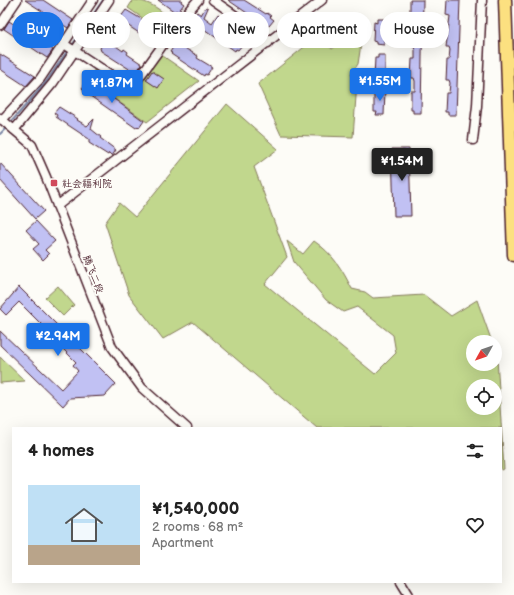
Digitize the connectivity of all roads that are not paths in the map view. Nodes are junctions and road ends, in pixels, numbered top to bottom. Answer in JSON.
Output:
{"nodes":[{"id":1,"x":16,"y":0,"type":"edge"},
{"id":2,"x":94,"y":0,"type":"edge"},
{"id":3,"x":109,"y":0,"type":"edge"},
{"id":4,"x":198,"y":0,"type":"edge"},
{"id":5,"x":212,"y":0,"type":"edge"},
{"id":6,"x":322,"y":0,"type":"edge"},
{"id":7,"x":482,"y":0,"type":"edge"},
{"id":8,"x":505,"y":0,"type":"edge"},
{"id":9,"x":230,"y":12,"type":"edge"},
{"id":10,"x":0,"y":25,"type":"edge"},
{"id":11,"x":269,"y":42,"type":"edge"},
{"id":12,"x":64,"y":44,"type":"joint"},
{"id":13,"x":61,"y":48,"type":"edge"},
{"id":14,"x":262,"y":48,"type":"edge"},
{"id":15,"x":74,"y":51,"type":"junction"},
{"id":16,"x":42,"y":76,"type":"junction"},
{"id":17,"x":53,"y":83,"type":"junction"},
{"id":18,"x":21,"y":99,"type":"junction"},
{"id":19,"x":33,"y":108,"type":"junction"},
{"id":20,"x":1,"y":119,"type":"edge"},
{"id":21,"x":14,"y":130,"type":"junction"},
{"id":22,"x":473,"y":140,"type":"dead end"},
{"id":23,"x":57,"y":206,"type":"junction"},
{"id":24,"x":514,"y":255,"type":"edge"},
{"id":25,"x":186,"y":427,"type":"edge"},
{"id":26,"x":402,"y":583,"type":"edge"},
{"id":27,"x":409,"y":595,"type":"edge"}],
"edges":[{"from":1,"to":10,"type":"street"},
{"from":2,"to":12,"type":"street"},
{"from":3,"to":15,"type":"street"},
{"from":4,"to":15,"type":"street"},
{"from":5,"to":9,"type":"street"},
{"from":6,"to":11,"type":"street"},
{"from":7,"to":22,"type":"street"},
{"from":8,"to":24,"type":"highway"},
{"from":12,"to":15,"type":"street"},
{"from":13,"to":16,"type":"street"},
{"from":14,"to":23,"type":"street"},
{"from":15,"to":17,"type":"street"},
{"from":16,"to":17,"type":"street"},
{"from":16,"to":18,"type":"street"},
{"from":17,"to":19,"type":"street"},
{"from":18,"to":19,"type":"street"},
{"from":18,"to":20,"type":"street"},
{"from":19,"to":21,"type":"street"},
{"from":20,"to":21,"type":"street","name":"腾飞二段"},
{"from":21,"to":23,"type":"street","name":"腾飞二段"},
{"from":23,"to":25,"type":"street","name":"腾飞二段"},
{"from":26,"to":27,"type":"street"}]}
